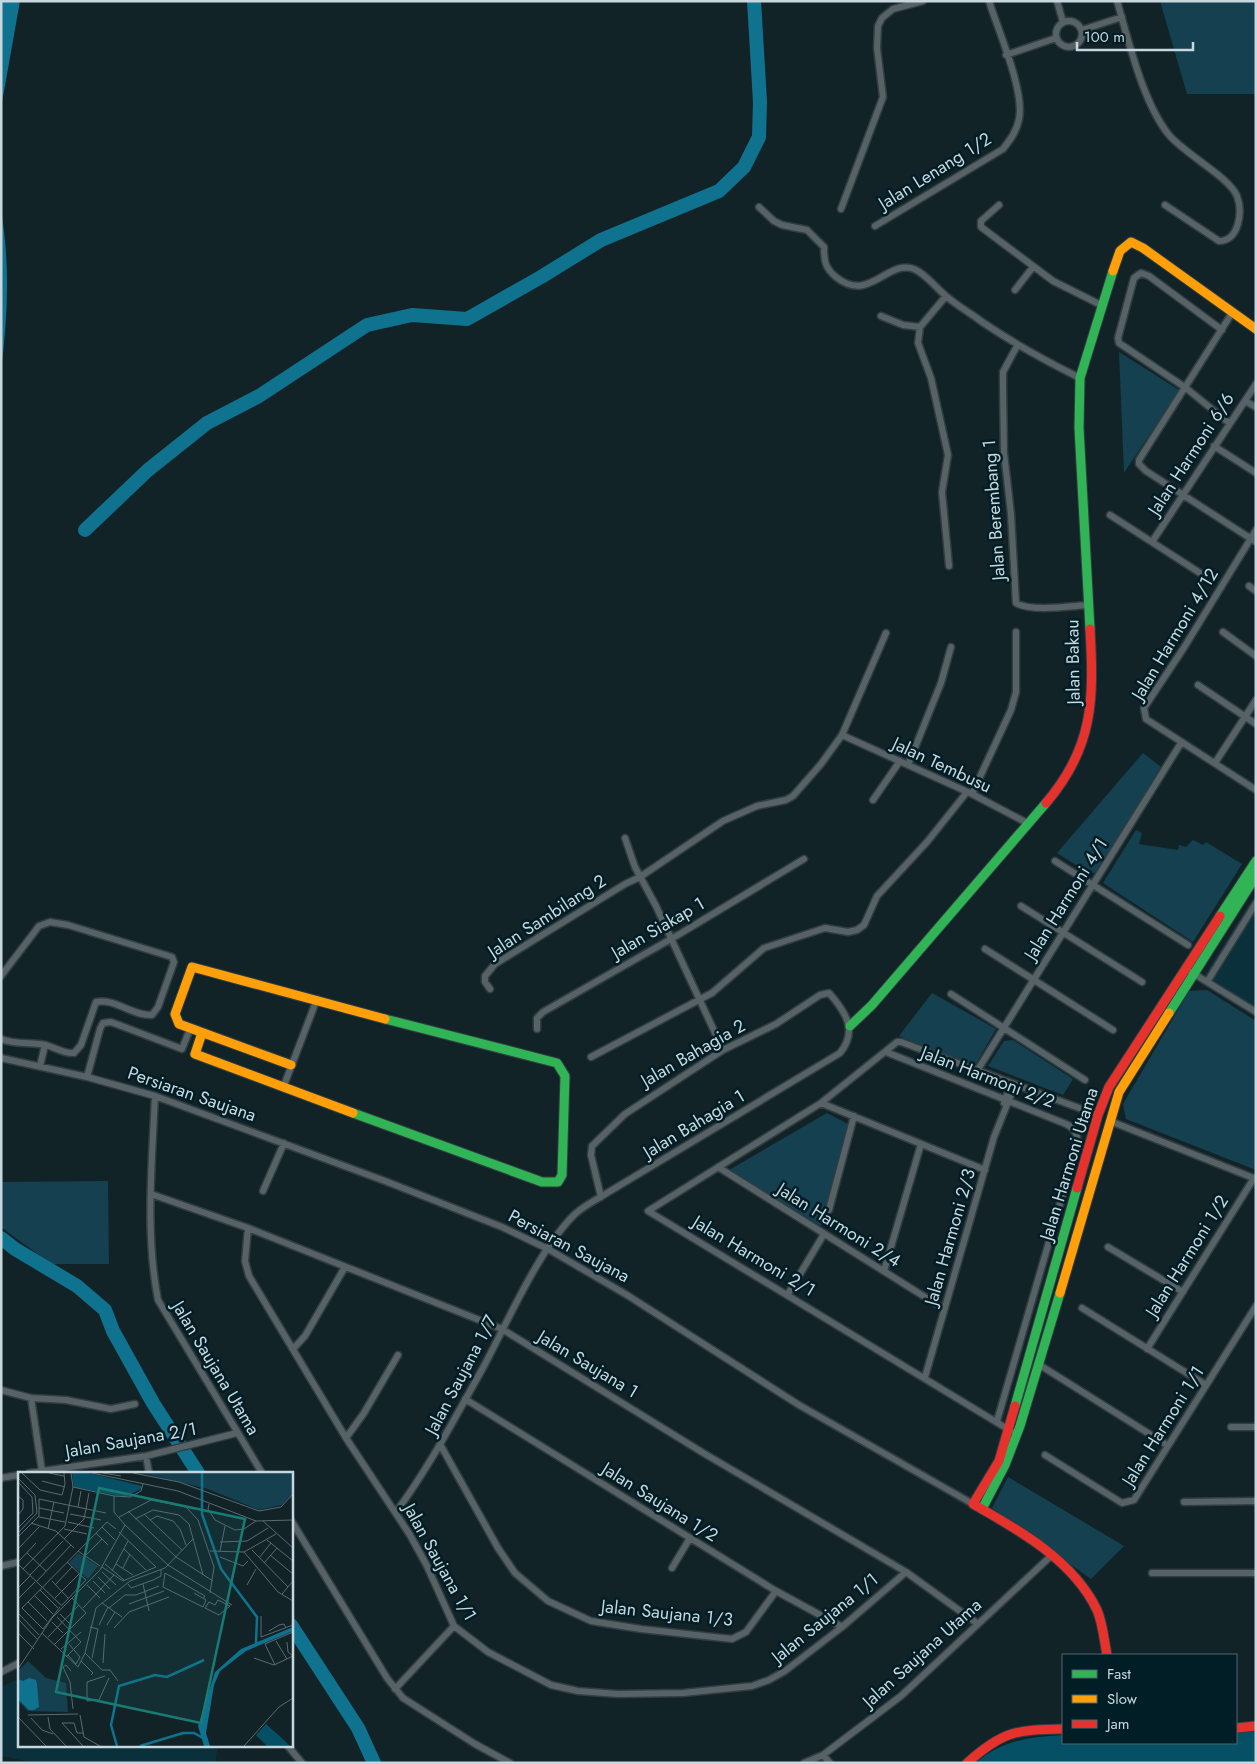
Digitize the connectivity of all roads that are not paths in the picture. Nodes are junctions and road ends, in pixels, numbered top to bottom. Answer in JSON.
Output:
{"nodes":[{"id":1,"x":923,"y":1,"type":"edge"},
{"id":2,"x":989,"y":1,"type":"edge"},
{"id":3,"x":1057,"y":1,"type":"edge"},
{"id":4,"x":1117,"y":1,"type":"edge"},
{"id":5,"x":1122,"y":17,"type":"junction"},
{"id":6,"x":1063,"y":22,"type":"junction"},
{"id":7,"x":1082,"y":30,"type":"junction"},
{"id":8,"x":1056,"y":38,"type":"junction"},
{"id":9,"x":1006,"y":55,"type":"junction"},
{"id":10,"x":999,"y":205,"type":"dead end"},
{"id":11,"x":1165,"y":205,"type":"dead end"},
{"id":12,"x":759,"y":207,"type":"dead end"},
{"id":13,"x":841,"y":209,"type":"dead end"},
{"id":14,"x":875,"y":226,"type":"dead end"},
{"id":15,"x":1033,"y":267,"type":"junction"},
{"id":16,"x":1015,"y":290,"type":"dead end"},
{"id":17,"x":946,"y":296,"type":"junction"},
{"id":18,"x":1100,"y":305,"type":"junction"},
{"id":19,"x":1232,"y":313,"type":"junction"},
{"id":20,"x":882,"y":316,"type":"dead end"},
{"id":21,"x":920,"y":327,"type":"junction"},
{"id":22,"x":1256,"y":329,"type":"edge"},
{"id":23,"x":1222,"y":330,"type":"junction"},
{"id":24,"x":1017,"y":346,"type":"junction"},
{"id":25,"x":1080,"y":378,"type":"junction"},
{"id":26,"x":1256,"y":384,"type":"edge"},
{"id":27,"x":1186,"y":388,"type":"junction"},
{"id":28,"x":1244,"y":400,"type":"junction"},
{"id":29,"x":1256,"y":407,"type":"edge"},
{"id":30,"x":1229,"y":423,"type":"junction"},
{"id":31,"x":1214,"y":446,"type":"junction"},
{"id":32,"x":1256,"y":473,"type":"edge"},
{"id":33,"x":1183,"y":494,"type":"junction"},
{"id":34,"x":1110,"y":515,"type":"dead end"},
{"id":35,"x":1256,"y":530,"type":"edge"},
{"id":36,"x":1253,"y":541,"type":"edge"},
{"id":37,"x":1152,"y":542,"type":"junction"},
{"id":38,"x":949,"y":566,"type":"dead end"},
{"id":39,"x":1200,"y":574,"type":"dead end"},
{"id":40,"x":1248,"y":586,"type":"dead end"},
{"id":41,"x":1256,"y":591,"type":"edge"},
{"id":42,"x":1088,"y":607,"type":"junction"},
{"id":43,"x":1016,"y":632,"type":"dead end"},
{"id":44,"x":1223,"y":632,"type":"dead end"},
{"id":45,"x":886,"y":633,"type":"dead end"},
{"id":46,"x":951,"y":648,"type":"dead end"},
{"id":47,"x":1256,"y":656,"type":"edge"},
{"id":48,"x":1198,"y":685,"type":"dead end"},
{"id":49,"x":1256,"y":700,"type":"edge"},
{"id":50,"x":1245,"y":717,"type":"junction"},
{"id":51,"x":1256,"y":724,"type":"edge"},
{"id":52,"x":844,"y":730,"type":"junction"},
{"id":53,"x":1181,"y":743,"type":"junction"},
{"id":54,"x":910,"y":761,"type":"junction"},
{"id":55,"x":900,"y":762,"type":"junction"},
{"id":56,"x":1215,"y":763,"type":"junction"},
{"id":57,"x":1256,"y":790,"type":"edge"},
{"id":58,"x":972,"y":791,"type":"junction"},
{"id":59,"x":873,"y":800,"type":"dead end"},
{"id":60,"x":1029,"y":824,"type":"junction"},
{"id":61,"x":626,"y":838,"type":"dead end"},
{"id":62,"x":804,"y":859,"type":"dead end"},
{"id":63,"x":1055,"y":861,"type":"dead end"},
{"id":64,"x":1256,"y":861,"type":"edge"},
{"id":65,"x":646,"y":873,"type":"junction"},
{"id":66,"x":1256,"y":876,"type":"edge"},
{"id":67,"x":1093,"y":886,"type":"junction"},
{"id":68,"x":1256,"y":903,"type":"edge"},
{"id":69,"x":1021,"y":906,"type":"dead end"},
{"id":70,"x":1064,"y":932,"type":"junction"},
{"id":71,"x":672,"y":939,"type":"junction"},
{"id":72,"x":1188,"y":945,"type":"dead end"},
{"id":73,"x":985,"y":949,"type":"dead end"},
{"id":74,"x":1184,"y":968,"type":"junction"},
{"id":75,"x":1194,"y":974,"type":"junction"},
{"id":76,"x":1,"y":976,"type":"edge"},
{"id":77,"x":1035,"y":978,"type":"junction"},
{"id":78,"x":1142,"y":982,"type":"dead end"},
{"id":79,"x":1207,"y":982,"type":"junction"},
{"id":80,"x":490,"y":989,"type":"dead end"},
{"id":81,"x":951,"y":994,"type":"dead end"},
{"id":82,"x":317,"y":999,"type":"junction"},
{"id":83,"x":700,"y":999,"type":"junction"},
{"id":84,"x":1256,"y":1012,"type":"edge"},
{"id":85,"x":850,"y":1026,"type":"junction"},
{"id":86,"x":1004,"y":1026,"type":"junction"},
{"id":87,"x":190,"y":1029,"type":"junction"},
{"id":88,"x":537,"y":1029,"type":"dead end"},
{"id":89,"x":1113,"y":1030,"type":"dead end"},
{"id":90,"x":202,"y":1033,"type":"junction"},
{"id":91,"x":1,"y":1039,"type":"edge"},
{"id":92,"x":45,"y":1045,"type":"junction"},
{"id":93,"x":723,"y":1050,"type":"junction"},
{"id":94,"x":886,"y":1052,"type":"junction"},
{"id":95,"x":591,"y":1057,"type":"dead end"},
{"id":96,"x":1,"y":1058,"type":"edge"},
{"id":97,"x":291,"y":1065,"type":"junction"},
{"id":98,"x":40,"y":1066,"type":"junction"},
{"id":99,"x":977,"y":1071,"type":"junction"},
{"id":100,"x":87,"y":1077,"type":"junction"},
{"id":101,"x":1084,"y":1080,"type":"dead end"},
{"id":102,"x":1013,"y":1085,"type":"junction"},
{"id":103,"x":283,"y":1088,"type":"junction"},
{"id":104,"x":155,"y":1096,"type":"junction"},
{"id":105,"x":820,"y":1103,"type":"junction"},
{"id":106,"x":1007,"y":1103,"type":"junction"},
{"id":107,"x":1098,"y":1115,"type":"junction"},
{"id":108,"x":854,"y":1116,"type":"junction"},
{"id":109,"x":1110,"y":1121,"type":"junction"},
{"id":110,"x":284,"y":1143,"type":"junction"},
{"id":111,"x":921,"y":1144,"type":"junction"},
{"id":112,"x":718,"y":1167,"type":"junction"},
{"id":113,"x":985,"y":1170,"type":"junction"},
{"id":114,"x":1255,"y":1179,"type":"edge"},
{"id":115,"x":263,"y":1192,"type":"dead end"},
{"id":116,"x":156,"y":1196,"type":"junction"},
{"id":117,"x":601,"y":1197,"type":"junction"},
{"id":118,"x":829,"y":1210,"type":"dead end"},
{"id":119,"x":248,"y":1234,"type":"junction"},
{"id":120,"x":824,"y":1234,"type":"junction"},
{"id":121,"x":1108,"y":1247,"type":"dead end"},
{"id":122,"x":548,"y":1249,"type":"junction"},
{"id":123,"x":345,"y":1267,"type":"junction"},
{"id":124,"x":884,"y":1271,"type":"junction"},
{"id":125,"x":1182,"y":1292,"type":"junction"},
{"id":126,"x":788,"y":1294,"type":"junction"},
{"id":127,"x":1256,"y":1306,"type":"edge"},
{"id":128,"x":1082,"y":1308,"type":"dead end"},
{"id":129,"x":944,"y":1309,"type":"junction"},
{"id":130,"x":502,"y":1329,"type":"junction"},
{"id":131,"x":294,"y":1348,"type":"junction"},
{"id":132,"x":1147,"y":1349,"type":"junction"},
{"id":133,"x":398,"y":1355,"type":"dead end"},
{"id":134,"x":1038,"y":1364,"type":"junction"},
{"id":135,"x":924,"y":1377,"type":"junction"},
{"id":136,"x":1206,"y":1385,"type":"junction"},
{"id":137,"x":1,"y":1390,"type":"edge"},
{"id":138,"x":31,"y":1398,"type":"junction"},
{"id":139,"x":465,"y":1399,"type":"junction"},
{"id":140,"x":135,"y":1404,"type":"dead end"},
{"id":141,"x":996,"y":1421,"type":"junction"},
{"id":142,"x":1231,"y":1427,"type":"dead end"},
{"id":143,"x":1256,"y":1428,"type":"edge"},
{"id":144,"x":1008,"y":1429,"type":"junction"},
{"id":145,"x":237,"y":1433,"type":"junction"},
{"id":146,"x":1017,"y":1434,"type":"junction"},
{"id":147,"x":346,"y":1438,"type":"junction"},
{"id":148,"x":1167,"y":1445,"type":"junction"},
{"id":149,"x":441,"y":1446,"type":"junction"},
{"id":150,"x":146,"y":1456,"type":"junction"},
{"id":151,"x":1045,"y":1456,"type":"dead end"},
{"id":152,"x":42,"y":1471,"type":"junction"},
{"id":153,"x":36,"y":1472,"type":"edge"},
{"id":154,"x":149,"y":1472,"type":"edge"},
{"id":155,"x":261,"y":1472,"type":"edge"},
{"id":156,"x":18,"y":1475,"type":"edge"},
{"id":157,"x":1,"y":1478,"type":"edge"},
{"id":158,"x":1256,"y":1501,"type":"edge"},
{"id":159,"x":1184,"y":1502,"type":"dead end"},
{"id":160,"x":973,"y":1504,"type":"junction"},
{"id":161,"x":982,"y":1509,"type":"junction"},
{"id":162,"x":396,"y":1512,"type":"junction"},
{"id":163,"x":292,"y":1522,"type":"edge"},
{"id":164,"x":690,"y":1538,"type":"junction"},
{"id":165,"x":1052,"y":1555,"type":"junction"},
{"id":166,"x":18,"y":1562,"type":"edge"},
{"id":167,"x":1,"y":1566,"type":"edge"},
{"id":168,"x":672,"y":1568,"type":"dead end"},
{"id":169,"x":906,"y":1572,"type":"junction"},
{"id":170,"x":1152,"y":1573,"type":"dead end"},
{"id":171,"x":1256,"y":1573,"type":"edge"},
{"id":172,"x":776,"y":1591,"type":"junction"},
{"id":173,"x":978,"y":1624,"type":"junction"},
{"id":174,"x":454,"y":1626,"type":"junction"},
{"id":175,"x":842,"y":1627,"type":"junction"},
{"id":176,"x":1107,"y":1654,"type":"edge"},
{"id":177,"x":18,"y":1664,"type":"edge"},
{"id":178,"x":1,"y":1672,"type":"edge"},
{"id":179,"x":395,"y":1689,"type":"junction"},
{"id":180,"x":1256,"y":1726,"type":"edge"},
{"id":181,"x":1237,"y":1728,"type":"edge"},
{"id":182,"x":1062,"y":1729,"type":"edge"},
{"id":183,"x":287,"y":1746,"type":"edge"},
{"id":184,"x":823,"y":1755,"type":"junction"},
{"id":185,"x":302,"y":1763,"type":"edge"},
{"id":186,"x":509,"y":1763,"type":"edge"},
{"id":187,"x":804,"y":1763,"type":"edge"},
{"id":188,"x":830,"y":1763,"type":"edge"},
{"id":189,"x":967,"y":1763,"type":"edge"}],
"edges":[{"from":1,"to":13,"type":"street"},
{"from":2,"to":9,"type":"street","name":"Jalan Lenang 1/2"},
{"from":3,"to":6,"type":"street"},
{"from":4,"to":5,"type":"street"},
{"from":5,"to":7,"type":"street"},
{"from":5,"to":11,"type":"street"},
{"from":6,"to":7,"type":"street"},
{"from":6,"to":8,"type":"street"},
{"from":7,"to":8,"type":"street"},
{"from":8,"to":9,"type":"street"},
{"from":9,"to":14,"type":"street","name":"Jalan Lenang 1/2"},
{"from":10,"to":15,"type":"street"},
{"from":12,"to":17,"type":"street"},
{"from":15,"to":16,"type":"street"},
{"from":15,"to":18,"type":"street"},
{"from":17,"to":21,"type":"street"},
{"from":17,"to":24,"type":"street"},
{"from":18,"to":19,"type":"street","name":"Jalan Bakau"},
{"from":18,"to":25,"type":"street","name":"Jalan Bakau"},
{"from":19,"to":22,"type":"street"},
{"from":19,"to":23,"type":"street"},
{"from":20,"to":21,"type":"street"},
{"from":21,"to":38,"type":"street"},
{"from":23,"to":27,"type":"street"},
{"from":23,"to":27,"type":"street"},
{"from":24,"to":25,"type":"street"},
{"from":24,"to":42,"type":"street","name":"Jalan Berembang 1"},
{"from":25,"to":42,"type":"street","name":"Jalan Bakau"},
{"from":26,"to":28,"type":"street","name":"Jalan Harmoni 6/6"},
{"from":27,"to":30,"type":"street"},
{"from":27,"to":33,"type":"street"},
{"from":28,"to":29,"type":"street"},
{"from":28,"to":30,"type":"street","name":"Jalan Harmoni 6/6"},
{"from":30,"to":31,"type":"street","name":"Jalan Harmoni 6/6"},
{"from":31,"to":32,"type":"street"},
{"from":31,"to":33,"type":"street","name":"Jalan Harmoni 6/6"},
{"from":33,"to":36,"type":"street"},
{"from":33,"to":37,"type":"street","name":"Jalan Harmoni 6/6"},
{"from":34,"to":37,"type":"street"},
{"from":35,"to":36,"type":"street","name":"Jalan Harmoni 4/12"},
{"from":36,"to":53,"type":"street","name":"Jalan Harmoni 4/12"},
{"from":37,"to":39,"type":"street"},
{"from":40,"to":41,"type":"street"},
{"from":42,"to":60,"type":"street","name":"Jalan Bakau"},
{"from":43,"to":58,"type":"street"},
{"from":44,"to":47,"type":"street"},
{"from":45,"to":52,"type":"street"},
{"from":46,"to":54,"type":"street"},
{"from":48,"to":50,"type":"street"},
{"from":49,"to":50,"type":"street"},
{"from":50,"to":51,"type":"street"},
{"from":50,"to":56,"type":"street"},
{"from":52,"to":55,"type":"street","name":"Jalan Tembusu"},
{"from":52,"to":65,"type":"street"},
{"from":53,"to":56,"type":"street","name":"Jalan Harmoni 4/12"},
{"from":53,"to":67,"type":"street","name":"Jalan Harmoni 4/1"},
{"from":54,"to":55,"type":"street","name":"Jalan Tembusu"},
{"from":54,"to":58,"type":"street","name":"Jalan Tembusu"},
{"from":55,"to":59,"type":"street"},
{"from":56,"to":57,"type":"street","name":"Jalan Harmoni 4/12"},
{"from":58,"to":60,"type":"street","name":"Jalan Tembusu"},
{"from":58,"to":83,"type":"street"},
{"from":60,"to":85,"type":"street","name":"Jalan Bakau"},
{"from":61,"to":65,"type":"street"},
{"from":62,"to":71,"type":"street","name":"Jalan Siakap 1"},
{"from":63,"to":67,"type":"street"},
{"from":64,"to":74,"type":"street","name":"Jalan Harmoni Utama"},
{"from":65,"to":71,"type":"street"},
{"from":65,"to":80,"type":"street","name":"Jalan Sambilang 2"},
{"from":66,"to":75,"type":"street","name":"Jalan Harmoni Utama"},
{"from":67,"to":70,"type":"street","name":"Jalan Harmoni 4/1"},
{"from":67,"to":72,"type":"street"},
{"from":68,"to":79,"type":"street"},
{"from":69,"to":70,"type":"street"},
{"from":70,"to":77,"type":"street","name":"Jalan Harmoni 4/1"},
{"from":70,"to":78,"type":"street"},
{"from":71,"to":83,"type":"street"},
{"from":71,"to":88,"type":"street","name":"Jalan Siakap 1"},
{"from":73,"to":77,"type":"street"},
{"from":74,"to":75,"type":"street"},
{"from":74,"to":107,"type":"street","name":"Jalan Harmoni Utama"},
{"from":75,"to":79,"type":"street"},
{"from":75,"to":109,"type":"street","name":"Jalan Harmoni Utama"},
{"from":76,"to":92,"type":"street"},
{"from":77,"to":86,"type":"street","name":"Jalan Harmoni 4/1"},
{"from":77,"to":89,"type":"street"},
{"from":79,"to":84,"type":"street"},
{"from":81,"to":86,"type":"street"},
{"from":82,"to":87,"type":"street","name":"Persiaran Saujana"},
{"from":82,"to":97,"type":"street"},
{"from":82,"to":103,"type":"street","name":"Persiaran Saujana"},
{"from":83,"to":93,"type":"street"},
{"from":83,"to":95,"type":"street"},
{"from":85,"to":93,"type":"street","name":"Jalan Bahagia 2"},
{"from":85,"to":117,"type":"street","name":"Jalan Bahagia 1"},
{"from":86,"to":99,"type":"street","name":"Jalan Harmoni 4/1"},
{"from":86,"to":101,"type":"street"},
{"from":87,"to":90,"type":"street"},
{"from":87,"to":100,"type":"street"},
{"from":90,"to":97,"type":"street"},
{"from":90,"to":103,"type":"street","name":"Persiaran Saujana"},
{"from":91,"to":92,"type":"street"},
{"from":92,"to":98,"type":"street"},
{"from":93,"to":117,"type":"street","name":"Jalan Bahagia 2"},
{"from":94,"to":99,"type":"street","name":"Jalan Harmoni 2/1"},
{"from":94,"to":105,"type":"street","name":"Jalan Harmoni 2/1"},
{"from":94,"to":106,"type":"street","name":"Jalan Harmoni 2/2"},
{"from":96,"to":98,"type":"street","name":"Persiaran Saujana"},
{"from":97,"to":103,"type":"street"},
{"from":98,"to":100,"type":"street","name":"Persiaran Saujana"},
{"from":99,"to":102,"type":"street"},
{"from":100,"to":104,"type":"street","name":"Persiaran Saujana"},
{"from":102,"to":106,"type":"street","name":"Jalan Harmoni 2/3"},
{"from":102,"to":107,"type":"street"},
{"from":104,"to":110,"type":"street","name":"Persiaran Saujana"},
{"from":104,"to":116,"type":"street","name":"Jalan Saujana Utama"},
{"from":105,"to":108,"type":"street"},
{"from":105,"to":112,"type":"street","name":"Jalan Harmoni 2/1"},
{"from":106,"to":113,"type":"street","name":"Jalan Harmoni 2/3"},
{"from":106,"to":141,"type":"street","name":"Jalan Harmoni 2/2"},
{"from":107,"to":144,"type":"street","name":"Jalan Harmoni Utama"},
{"from":108,"to":111,"type":"street"},
{"from":108,"to":118,"type":"street"},
{"from":109,"to":114,"type":"street"},
{"from":109,"to":134,"type":"street","name":"Jalan Harmoni Utama"},
{"from":110,"to":115,"type":"street"},
{"from":110,"to":122,"type":"street","name":"Persiaran Saujana"},
{"from":111,"to":113,"type":"street"},
{"from":111,"to":124,"type":"street"},
{"from":112,"to":120,"type":"street","name":"Jalan Harmoni 2/4"},
{"from":112,"to":126,"type":"street","name":"Jalan Harmoni 2/1"},
{"from":113,"to":129,"type":"street","name":"Jalan Harmoni 2/3"},
{"from":114,"to":125,"type":"street","name":"Jalan Harmoni 1/2"},
{"from":116,"to":119,"type":"street","name":"Jalan Saujana 1"},
{"from":116,"to":145,"type":"street","name":"Jalan Saujana Utama"},
{"from":117,"to":122,"type":"street","name":"Jalan Bahagia 1"},
{"from":119,"to":123,"type":"street","name":"Jalan Saujana 1"},
{"from":119,"to":131,"type":"street","name":"Jalan Saujana 1/1"},
{"from":120,"to":124,"type":"street","name":"Jalan Harmoni 2/4"},
{"from":120,"to":126,"type":"street"},
{"from":121,"to":125,"type":"street"},
{"from":122,"to":130,"type":"street","name":"Jalan Saujana 1/7"},
{"from":122,"to":160,"type":"street","name":"Persiaran Saujana"},
{"from":123,"to":130,"type":"street","name":"Jalan Saujana 1"},
{"from":123,"to":131,"type":"street"},
{"from":124,"to":129,"type":"street","name":"Jalan Harmoni 2/4"},
{"from":125,"to":132,"type":"street","name":"Jalan Harmoni 1/2"},
{"from":126,"to":135,"type":"street","name":"Jalan Harmoni 2/1"},
{"from":127,"to":136,"type":"street","name":"Jalan Harmoni 1/1"},
{"from":128,"to":132,"type":"street"},
{"from":129,"to":135,"type":"street","name":"Jalan Harmoni 2/3"},
{"from":130,"to":139,"type":"street","name":"Jalan Saujana 1/7"},
{"from":130,"to":169,"type":"street","name":"Jalan Saujana 1"},
{"from":131,"to":147,"type":"street","name":"Jalan Saujana 1/1"},
{"from":132,"to":136,"type":"street"},
{"from":133,"to":147,"type":"street"},
{"from":134,"to":146,"type":"street","name":"Jalan Harmoni Utama"},
{"from":134,"to":148,"type":"street"},
{"from":135,"to":141,"type":"street","name":"Jalan Harmoni 2/1"},
{"from":136,"to":148,"type":"street","name":"Jalan Harmoni 1/1"},
{"from":137,"to":138,"type":"street"},
{"from":138,"to":140,"type":"street"},
{"from":138,"to":152,"type":"street"},
{"from":139,"to":149,"type":"street","name":"Jalan Saujana 1/7"},
{"from":139,"to":164,"type":"street","name":"Jalan Saujana 1/2"},
{"from":141,"to":144,"type":"street","name":"Jalan Harmoni 2/1"},
{"from":142,"to":143,"type":"street"},
{"from":144,"to":146,"type":"street","name":"Jalan Harmoni 2/1"},
{"from":144,"to":160,"type":"street","name":"Jalan Harmoni Utama"},
{"from":145,"to":150,"type":"street","name":"Jalan Saujana 2/1"},
{"from":145,"to":155,"type":"street","name":"Jalan Saujana Utama"},
{"from":146,"to":161,"type":"street","name":"Jalan Harmoni Utama"},
{"from":147,"to":162,"type":"street","name":"Jalan Saujana 1/1"},
{"from":148,"to":151,"type":"street","name":"Jalan Harmoni 1/1"},
{"from":149,"to":162,"type":"street","name":"Jalan Saujana 1/7"},
{"from":149,"to":172,"type":"street","name":"Jalan Saujana 1/3"},
{"from":150,"to":152,"type":"street","name":"Jalan Saujana 2/1"},
{"from":150,"to":154,"type":"street"},
{"from":152,"to":153,"type":"street","name":"Jalan Saujana 2/1"},
{"from":156,"to":157,"type":"street"},
{"from":158,"to":159,"type":"street"},
{"from":160,"to":161,"type":"street"},
{"from":161,"to":165,"type":"street"},
{"from":162,"to":174,"type":"street","name":"Jalan Saujana 1/1"},
{"from":163,"to":179,"type":"street"},
{"from":164,"to":168,"type":"street"},
{"from":164,"to":172,"type":"street","name":"Jalan Saujana 1/2"},
{"from":165,"to":173,"type":"street","name":"Jalan Saujana Utama"},
{"from":165,"to":176,"type":"street"},
{"from":166,"to":167,"type":"street"},
{"from":169,"to":173,"type":"street","name":"Jalan Saujana 1"},
{"from":169,"to":175,"type":"street","name":"Jalan Saujana 1/1"},
{"from":170,"to":171,"type":"street"},
{"from":172,"to":175,"type":"street","name":"Jalan Saujana 1/2"},
{"from":173,"to":184,"type":"street","name":"Jalan Saujana Utama"},
{"from":174,"to":175,"type":"street","name":"Jalan Saujana 1/1"},
{"from":174,"to":179,"type":"street"},
{"from":177,"to":178,"type":"street"},
{"from":179,"to":186,"type":"street"},
{"from":180,"to":181,"type":"street"},
{"from":182,"to":189,"type":"street"},
{"from":183,"to":185,"type":"street"},
{"from":184,"to":187,"type":"street","name":"Jalan Saujana Utama"},
{"from":184,"to":188,"type":"street"}]}
